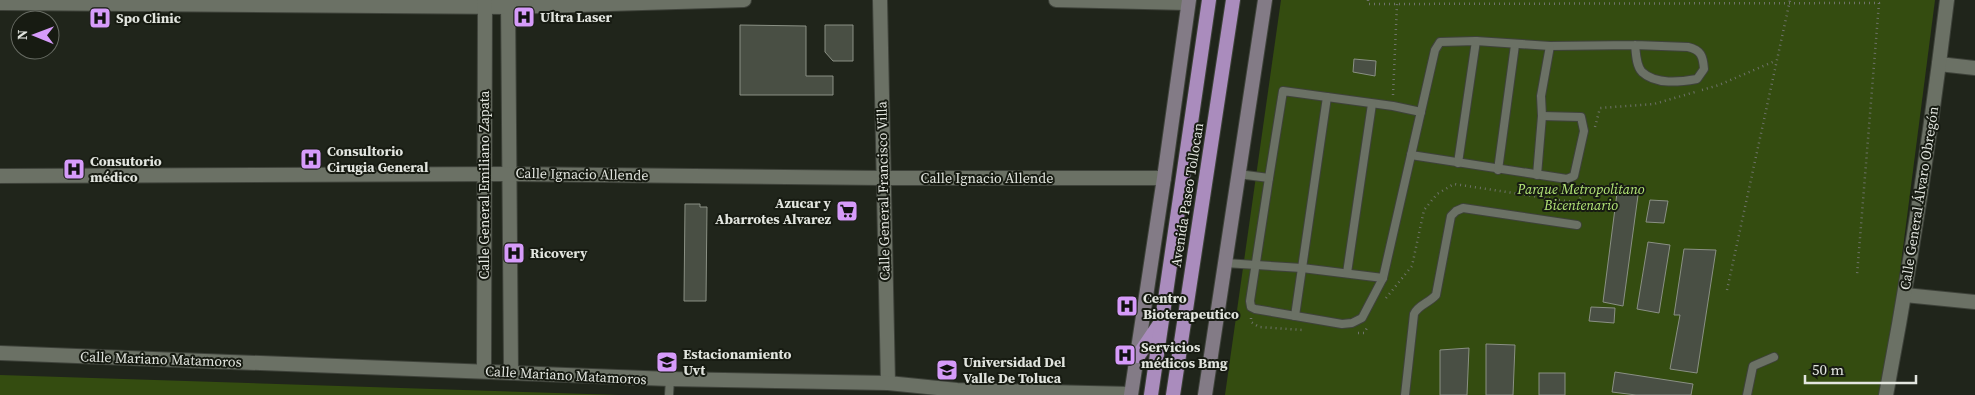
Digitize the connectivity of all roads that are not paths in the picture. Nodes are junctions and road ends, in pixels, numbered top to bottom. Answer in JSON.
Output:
{"nodes":[{"id":1,"x":744,"y":0,"type":"edge"},
{"id":2,"x":880,"y":0,"type":"edge"},
{"id":3,"x":1056,"y":0,"type":"edge"},
{"id":4,"x":1209,"y":0,"type":"edge"},
{"id":5,"x":1265,"y":0,"type":"edge"},
{"id":6,"x":1947,"y":0,"type":"edge"},
{"id":7,"x":1188,"y":2,"type":"edge"},
{"id":8,"x":0,"y":3,"type":"edge"},
{"id":9,"x":485,"y":3,"type":"edge"},
{"id":10,"x":508,"y":4,"type":"edge"},
{"id":11,"x":1232,"y":7,"type":"edge"},
{"id":12,"x":1476,"y":41,"type":"junction"},
{"id":13,"x":1515,"y":45,"type":"junction"},
{"id":14,"x":1635,"y":45,"type":"junction"},
{"id":15,"x":1550,"y":46,"type":"junction"},
{"id":16,"x":1939,"y":64,"type":"junction"},
{"id":17,"x":1975,"y":68,"type":"edge"},
{"id":18,"x":1327,"y":97,"type":"junction"},
{"id":19,"x":1372,"y":104,"type":"junction"},
{"id":20,"x":1421,"y":112,"type":"junction"},
{"id":21,"x":1542,"y":116,"type":"junction"},
{"id":22,"x":1410,"y":155,"type":"junction"},
{"id":23,"x":1458,"y":163,"type":"junction"},
{"id":24,"x":1498,"y":170,"type":"junction"},
{"id":25,"x":484,"y":174,"type":"junction"},
{"id":26,"x":509,"y":174,"type":"junction"},
{"id":27,"x":1238,"y":174,"type":"junction"},
{"id":28,"x":1537,"y":174,"type":"junction"},
{"id":29,"x":0,"y":176,"type":"edge"},
{"id":30,"x":882,"y":178,"type":"junction"},
{"id":31,"x":1164,"y":178,"type":"junction"},
{"id":32,"x":1270,"y":178,"type":"junction"},
{"id":33,"x":1577,"y":224,"type":"dead end"},
{"id":34,"x":1225,"y":263,"type":"junction"},
{"id":35,"x":1256,"y":266,"type":"junction"},
{"id":36,"x":1302,"y":268,"type":"junction"},
{"id":37,"x":1347,"y":273,"type":"junction"},
{"id":38,"x":1383,"y":278,"type":"junction"},
{"id":39,"x":1905,"y":295,"type":"junction"},
{"id":40,"x":1975,"y":302,"type":"edge"},
{"id":41,"x":1295,"y":316,"type":"junction"},
{"id":42,"x":1163,"y":320,"type":"junction"},
{"id":43,"x":0,"y":353,"type":"edge"},
{"id":44,"x":1138,"y":356,"type":"junction"},
{"id":45,"x":1774,"y":357,"type":"dead end"},
{"id":46,"x":484,"y":371,"type":"junction"},
{"id":47,"x":511,"y":372,"type":"junction"},
{"id":48,"x":670,"y":379,"type":"junction"},
{"id":49,"x":1176,"y":381,"type":"junction"},
{"id":50,"x":888,"y":383,"type":"junction"},
{"id":51,"x":1043,"y":394,"type":"edge"},
{"id":52,"x":1131,"y":394,"type":"edge"},
{"id":53,"x":669,"y":395,"type":"edge"},
{"id":54,"x":1151,"y":395,"type":"edge"},
{"id":55,"x":1174,"y":395,"type":"edge"},
{"id":56,"x":1179,"y":395,"type":"edge"},
{"id":57,"x":1205,"y":395,"type":"edge"},
{"id":58,"x":1406,"y":395,"type":"edge"},
{"id":59,"x":1747,"y":395,"type":"edge"},
{"id":60,"x":1886,"y":395,"type":"edge"}],
"edges":[{"from":1,"to":10,"type":"street"},
{"from":2,"to":30,"type":"street","name":"Calle General Francisco Villa"},
{"from":3,"to":7,"type":"street"},
{"from":4,"to":42,"type":"highway","name":"Avenida Paseo Tollocan"},
{"from":5,"to":27,"type":"main road"},
{"from":6,"to":16,"type":"street","name":"Calle General Álvaro Obregón"},
{"from":7,"to":31,"type":"main road","name":"Avenida Paseo Tollocan"},
{"from":8,"to":9,"type":"street"},
{"from":9,"to":10,"type":"street"},
{"from":9,"to":25,"type":"street","name":"Calle General Emiliano Zapata"},
{"from":10,"to":26,"type":"street","name":"Calle General Emiliano Zapata"},
{"from":11,"to":49,"type":"highway","name":"Avenida Paseo Tollocan"},
{"from":12,"to":13,"type":"lane"},
{"from":12,"to":20,"type":"lane"},
{"from":12,"to":23,"type":"lane"},
{"from":13,"to":15,"type":"lane"},
{"from":13,"to":24,"type":"lane"},
{"from":14,"to":14,"type":"lane"},
{"from":14,"to":15,"type":"lane"},
{"from":15,"to":21,"type":"lane"},
{"from":16,"to":17,"type":"street"},
{"from":16,"to":39,"type":"street","name":"Calle General Álvaro Obregón"},
{"from":18,"to":19,"type":"lane"},
{"from":18,"to":32,"type":"lane"},
{"from":18,"to":36,"type":"lane"},
{"from":19,"to":20,"type":"lane"},
{"from":19,"to":37,"type":"lane"},
{"from":20,"to":22,"type":"lane"},
{"from":21,"to":28,"type":"lane"},
{"from":21,"to":28,"type":"lane"},
{"from":22,"to":23,"type":"lane"},
{"from":22,"to":38,"type":"lane"},
{"from":23,"to":24,"type":"lane"},
{"from":24,"to":28,"type":"lane"},
{"from":25,"to":26,"type":"street","name":"Calle Ignacio Allende"},
{"from":25,"to":29,"type":"street","name":"Calle Ignacio Allende"},
{"from":25,"to":46,"type":"street","name":"Calle General Emiliano Zapata"},
{"from":26,"to":30,"type":"street","name":"Calle Ignacio Allende"},
{"from":26,"to":47,"type":"street","name":"Calle General Emiliano Zapata"},
{"from":27,"to":32,"type":"lane"},
{"from":27,"to":34,"type":"main road"},
{"from":30,"to":31,"type":"street","name":"Calle Ignacio Allende"},
{"from":30,"to":50,"type":"street","name":"Calle General Francisco Villa"},
{"from":31,"to":44,"type":"main road","name":"Avenida Paseo Tollocan"},
{"from":32,"to":35,"type":"lane"},
{"from":33,"to":58,"type":"lane"},
{"from":34,"to":35,"type":"lane"},
{"from":34,"to":57,"type":"main road"},
{"from":35,"to":36,"type":"lane"},
{"from":35,"to":41,"type":"lane"},
{"from":36,"to":37,"type":"lane"},
{"from":36,"to":41,"type":"lane"},
{"from":37,"to":38,"type":"lane"},
{"from":38,"to":41,"type":"lane"},
{"from":39,"to":40,"type":"street"},
{"from":39,"to":60,"type":"street","name":"Calle General Álvaro Obregón"},
{"from":42,"to":44,"type":"highway"},
{"from":42,"to":54,"type":"highway","name":"Avenida Paseo Tollocan"},
{"from":43,"to":46,"type":"street","name":"Calle Mariano Matamoros"},
{"from":44,"to":52,"type":"main road","name":"Avenida Paseo Tollocan"},
{"from":45,"to":59,"type":"lane"},
{"from":46,"to":47,"type":"street","name":"Calle Mariano Matamoros"},
{"from":47,"to":48,"type":"street","name":"Calle Mariano Matamoros"},
{"from":48,"to":50,"type":"street","name":"Calle Mariano Matamoros"},
{"from":48,"to":53,"type":"lane"},
{"from":49,"to":55,"type":"highway","name":"Avenida Paseo Tollocan"},
{"from":49,"to":56,"type":"highway"},
{"from":50,"to":51,"type":"street","name":"Calle Mariano Matamoros"},
{"from":51,"to":52,"type":"street","name":"Calle Mariano Matamoros"}]}
